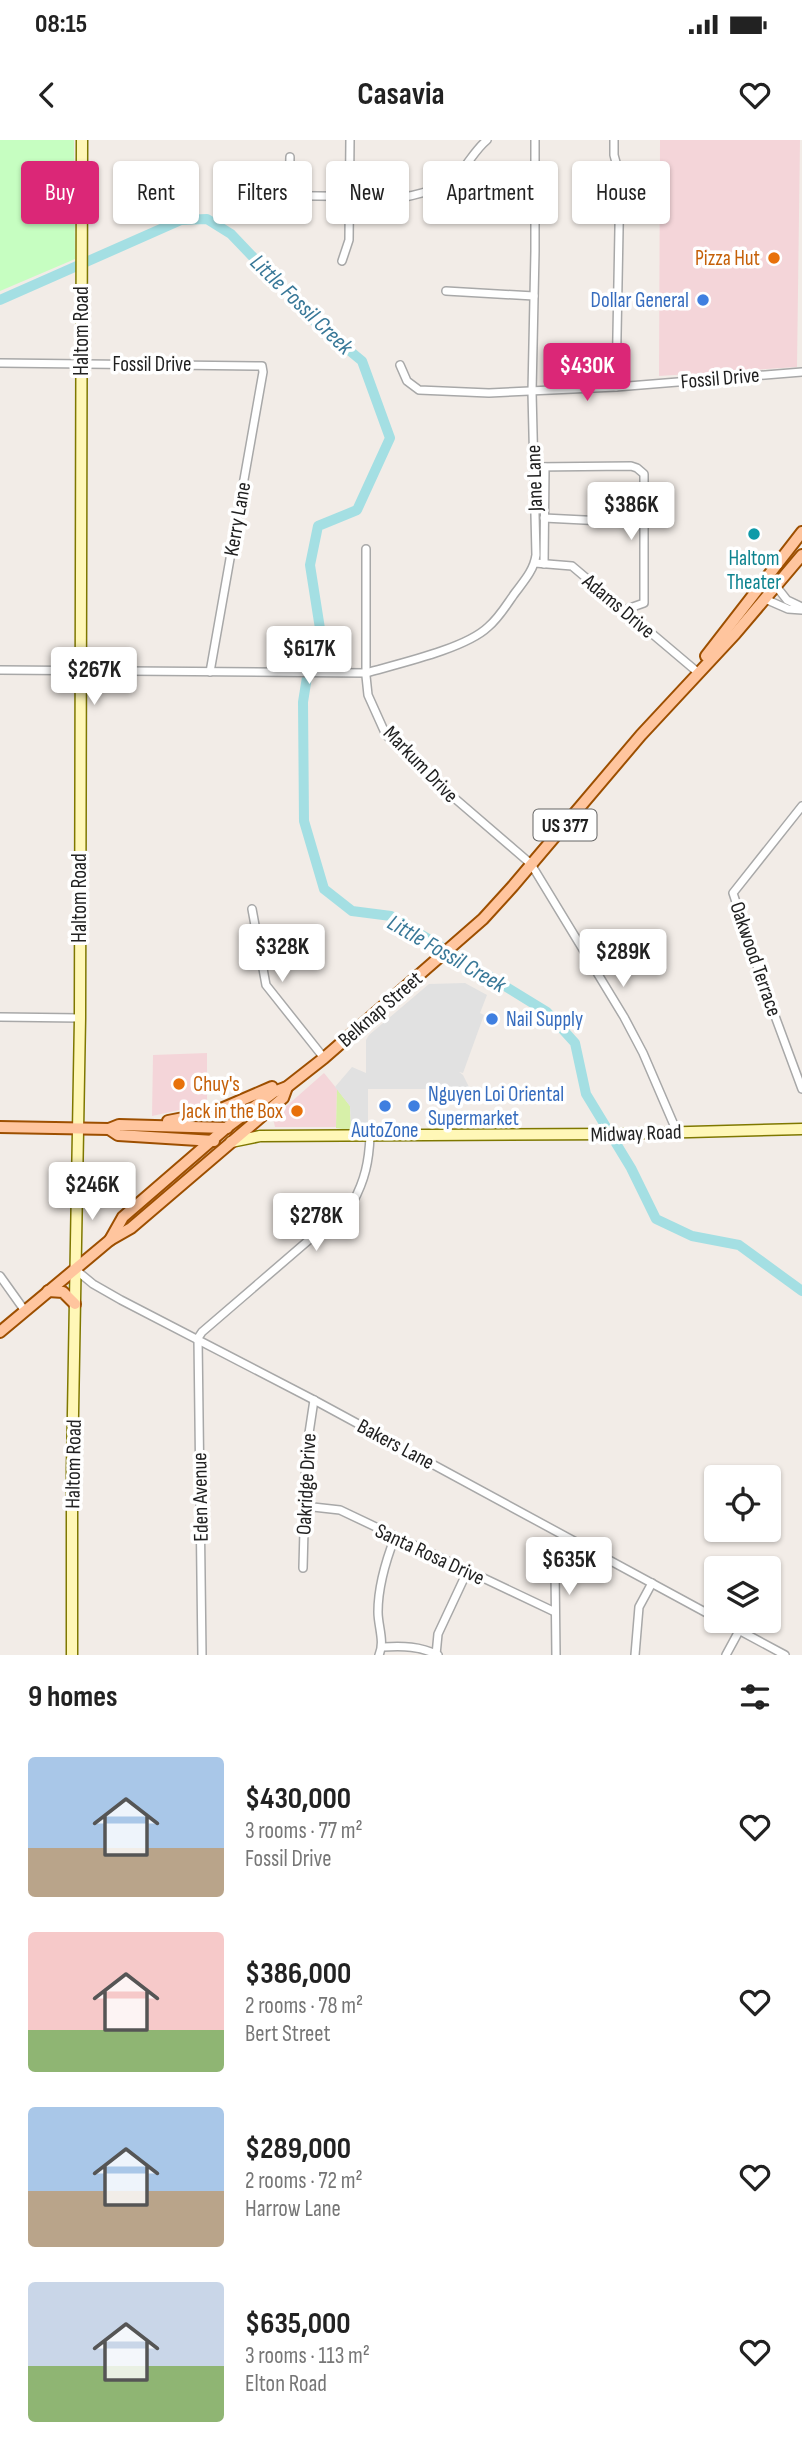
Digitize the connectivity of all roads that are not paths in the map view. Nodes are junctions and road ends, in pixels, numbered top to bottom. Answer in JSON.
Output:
{"nodes":[{"id":1,"x":82,"y":140,"type":"edge"},
{"id":2,"x":350,"y":140,"type":"edge"},
{"id":3,"x":487,"y":140,"type":"edge"},
{"id":4,"x":535,"y":140,"type":"edge"},
{"id":5,"x":614,"y":140,"type":"edge"},
{"id":6,"x":477,"y":143,"type":"edge"},
{"id":7,"x":289,"y":157,"type":"dead end"},
{"id":8,"x":289,"y":161,"type":"edge"},
{"id":9,"x":350,"y":161,"type":"edge"},
{"id":10,"x":616,"y":161,"type":"edge"},
{"id":11,"x":409,"y":196,"type":"edge"},
{"id":12,"x":349,"y":224,"type":"edge"},
{"id":13,"x":619,"y":224,"type":"edge"},
{"id":14,"x":342,"y":261,"type":"dead end"},
{"id":15,"x":446,"y":291,"type":"dead end"},
{"id":16,"x":534,"y":296,"type":"junction"},
{"id":17,"x":0,"y":363,"type":"edge"},
{"id":18,"x":81,"y":363,"type":"junction"},
{"id":19,"x":400,"y":365,"type":"dead end"},
{"id":20,"x":262,"y":366,"type":"joint"},
{"id":21,"x":802,"y":372,"type":"edge"},
{"id":22,"x":616,"y":387,"type":"junction"},
{"id":23,"x":532,"y":392,"type":"junction"},
{"id":24,"x":540,"y":467,"type":"junction"},
{"id":25,"x":544,"y":518,"type":"junction"},
{"id":26,"x":604,"y":521,"type":"dead end"},
{"id":27,"x":802,"y":532,"type":"edge"},
{"id":28,"x":366,"y":549,"type":"dead end"},
{"id":29,"x":802,"y":555,"type":"edge"},
{"id":30,"x":544,"y":561,"type":"junction"},
{"id":31,"x":534,"y":563,"type":"junction"},
{"id":32,"x":776,"y":586,"type":"junction"},
{"id":33,"x":765,"y":599,"type":"junction"},
{"id":34,"x":802,"y":609,"type":"edge"},
{"id":35,"x":624,"y":610,"type":"junction"},
{"id":36,"x":0,"y":670,"type":"edge"},
{"id":37,"x":695,"y":670,"type":"junction"},
{"id":38,"x":79,"y":671,"type":"junction"},
{"id":39,"x":210,"y":672,"type":"junction"},
{"id":40,"x":366,"y":673,"type":"junction"},
{"id":41,"x":666,"y":708,"type":"junction"},
{"id":42,"x":802,"y":806,"type":"edge"},
{"id":43,"x":531,"y":864,"type":"junction"},
{"id":44,"x":252,"y":909,"type":"dead end"},
{"id":45,"x":0,"y":1017,"type":"edge"},
{"id":46,"x":80,"y":1018,"type":"junction"},
{"id":47,"x":324,"y":1058,"type":"junction"},
{"id":48,"x":306,"y":1072,"type":"junction"},
{"id":49,"x":286,"y":1087,"type":"junction"},
{"id":50,"x":802,"y":1089,"type":"edge"},
{"id":51,"x":128,"y":1125,"type":"junction"},
{"id":52,"x":0,"y":1127,"type":"edge"},
{"id":53,"x":79,"y":1128,"type":"junction"},
{"id":54,"x":226,"y":1128,"type":"junction"},
{"id":55,"x":109,"y":1129,"type":"junction"},
{"id":56,"x":246,"y":1129,"type":"junction"},
{"id":57,"x":802,"y":1129,"type":"edge"},
{"id":58,"x":677,"y":1132,"type":"junction"},
{"id":59,"x":176,"y":1135,"type":"junction"},
{"id":60,"x":260,"y":1136,"type":"junction"},
{"id":61,"x":370,"y":1136,"type":"junction"},
{"id":62,"x":212,"y":1141,"type":"junction"},
{"id":63,"x":231,"y":1142,"type":"junction"},
{"id":64,"x":195,"y":1155,"type":"junction"},
{"id":65,"x":110,"y":1240,"type":"junction"},
{"id":66,"x":76,"y":1270,"type":"junction"},
{"id":67,"x":0,"y":1276,"type":"edge"},
{"id":68,"x":48,"y":1291,"type":"junction"},
{"id":69,"x":75,"y":1304,"type":"junction"},
{"id":70,"x":25,"y":1311,"type":"junction"},
{"id":71,"x":0,"y":1332,"type":"edge"},
{"id":72,"x":198,"y":1338,"type":"junction"},
{"id":73,"x":314,"y":1400,"type":"junction"},
{"id":74,"x":304,"y":1506,"type":"junction"},
{"id":75,"x":395,"y":1537,"type":"junction"},
{"id":76,"x":564,"y":1537,"type":"junction"},
{"id":77,"x":303,"y":1568,"type":"dead end"},
{"id":78,"x":467,"y":1573,"type":"junction"},
{"id":79,"x":652,"y":1583,"type":"junction"},
{"id":80,"x":704,"y":1611,"type":"edge"},
{"id":81,"x":555,"y":1612,"type":"junction"},
{"id":82,"x":738,"y":1633,"type":"edge"},
{"id":83,"x":743,"y":1633,"type":"edge"},
{"id":84,"x":383,"y":1647,"type":"junction"},
{"id":85,"x":72,"y":1655,"type":"edge"},
{"id":86,"x":202,"y":1655,"type":"edge"},
{"id":87,"x":379,"y":1655,"type":"edge"},
{"id":88,"x":437,"y":1655,"type":"edge"},
{"id":89,"x":556,"y":1655,"type":"edge"},
{"id":90,"x":635,"y":1655,"type":"edge"},
{"id":91,"x":726,"y":1655,"type":"edge"},
{"id":92,"x":785,"y":1655,"type":"edge"}],
"edges":[{"from":1,"to":18,"type":"main road","name":"Haltom Road"},
{"from":2,"to":9,"type":"street"},
{"from":3,"to":6,"type":"street"},
{"from":4,"to":16,"type":"street","name":"Jane Lane"},
{"from":5,"to":10,"type":"street"},
{"from":6,"to":11,"type":"street"},
{"from":7,"to":8,"type":"street"},
{"from":12,"to":14,"type":"street"},
{"from":13,"to":22,"type":"street"},
{"from":15,"to":16,"type":"street"},
{"from":16,"to":23,"type":"street","name":"Jane Lane"},
{"from":17,"to":18,"type":"street","name":"Fossil Drive"},
{"from":18,"to":20,"type":"street","name":"Fossil Drive"},
{"from":18,"to":38,"type":"main road","name":"Haltom Road"},
{"from":19,"to":23,"type":"street","name":"Fossil Drive"},
{"from":20,"to":39,"type":"street","name":"Kerry Lane"},
{"from":21,"to":22,"type":"street","name":"Fossil Drive"},
{"from":22,"to":23,"type":"street","name":"Fossil Drive"},
{"from":23,"to":24,"type":"street","name":"Jane Lane"},
{"from":24,"to":25,"type":"street"},
{"from":24,"to":31,"type":"street","name":"Jane Lane"},
{"from":24,"to":35,"type":"street"},
{"from":25,"to":26,"type":"street"},
{"from":25,"to":30,"type":"street"},
{"from":27,"to":37,"type":"main road","name":"Belknap Street","number":"US 377"},
{"from":28,"to":40,"type":"street","name":"Markum Drive"},
{"from":29,"to":32,"type":"main road","name":"Belknap Street","number":"US 377"},
{"from":30,"to":31,"type":"street","name":"Adams Drive"},
{"from":30,"to":35,"type":"street","name":"Adams Drive"},
{"from":31,"to":40,"type":"street"},
{"from":32,"to":33,"type":"main road","name":"Belknap Street","number":"US 377"},
{"from":32,"to":34,"type":"street"},
{"from":33,"to":34,"type":"street"},
{"from":33,"to":41,"type":"main road","name":"Belknap Street","number":"US 377"},
{"from":35,"to":37,"type":"street","name":"Adams Drive"},
{"from":36,"to":38,"type":"street"},
{"from":37,"to":41,"type":"main road","name":"Belknap Street","number":"US 377"},
{"from":38,"to":39,"type":"street"},
{"from":38,"to":46,"type":"main road","name":"Haltom Road"},
{"from":39,"to":40,"type":"street"},
{"from":40,"to":43,"type":"street","name":"Markum Drive"},
{"from":41,"to":43,"type":"main road","name":"Belknap Street","number":"US 377"},
{"from":42,"to":50,"type":"street","name":"Oakwood Terrace"},
{"from":43,"to":47,"type":"main road","name":"Belknap Street","number":"US 377"},
{"from":43,"to":58,"type":"street"},
{"from":44,"to":47,"type":"street"},
{"from":45,"to":46,"type":"street"},
{"from":46,"to":53,"type":"main road","name":"Haltom Road"},
{"from":47,"to":48,"type":"main road","name":"Belknap Street","number":"US 377"},
{"from":48,"to":49,"type":"main road","name":"Belknap Street","number":"US 377"},
{"from":48,"to":51,"type":"main road"},
{"from":49,"to":54,"type":"main road","name":"Belknap Street","number":"US 377"},
{"from":49,"to":56,"type":"main road","name":"Belknap Street","number":"US 377"},
{"from":51,"to":55,"type":"main road"},
{"from":51,"to":59,"type":"main road"},
{"from":52,"to":53,"type":"main road"},
{"from":53,"to":55,"type":"main road"},
{"from":53,"to":66,"type":"main road","name":"Haltom Road"},
{"from":54,"to":56,"type":"main road"},
{"from":54,"to":59,"type":"main road"},
{"from":54,"to":62,"type":"main road","name":"Belknap Street","number":"US 377"},
{"from":55,"to":59,"type":"main road"},
{"from":56,"to":60,"type":"main road","name":"Midway Road"},
{"from":56,"to":63,"type":"main road","name":"Belknap Street","number":"US 377"},
{"from":57,"to":58,"type":"main road","name":"Midway Road"},
{"from":58,"to":61,"type":"main road","name":"Midway Road"},
{"from":59,"to":62,"type":"main road"},
{"from":59,"to":64,"type":"main road"},
{"from":60,"to":61,"type":"main road","name":"Midway Road"},
{"from":60,"to":63,"type":"main road","name":"Midway Road"},
{"from":61,"to":72,"type":"street"},
{"from":62,"to":63,"type":"main road"},
{"from":62,"to":64,"type":"main road","name":"Belknap Street","number":"US 377"},
{"from":63,"to":65,"type":"main road","name":"Belknap Street","number":"US 377"},
{"from":64,"to":65,"type":"main road","name":"Belknap Street","number":"US 377"},
{"from":65,"to":66,"type":"main road","number":"US 377"},
{"from":66,"to":68,"type":"main road","number":"US 377"},
{"from":66,"to":69,"type":"main road","name":"Haltom Road"},
{"from":66,"to":72,"type":"street","name":"Bakers Lane"},
{"from":67,"to":70,"type":"street"},
{"from":68,"to":69,"type":"main road"},
{"from":68,"to":70,"type":"main road","number":"US 377"},
{"from":69,"to":85,"type":"main road","name":"Haltom Road"},
{"from":70,"to":71,"type":"main road","number":"US 377"},
{"from":72,"to":73,"type":"street","name":"Bakers Lane"},
{"from":72,"to":86,"type":"street","name":"Eden Avenue"},
{"from":73,"to":74,"type":"street","name":"Oakridge Drive"},
{"from":73,"to":76,"type":"street","name":"Bakers Lane"},
{"from":74,"to":75,"type":"street","name":"Santa Rosa Drive"},
{"from":74,"to":77,"type":"street","name":"Oakridge Drive"},
{"from":75,"to":78,"type":"street","name":"Santa Rosa Drive"},
{"from":75,"to":84,"type":"street"},
{"from":76,"to":79,"type":"street","name":"Bakers Lane"},
{"from":76,"to":81,"type":"street"},
{"from":78,"to":81,"type":"street","name":"Santa Rosa Drive"},
{"from":78,"to":88,"type":"street"},
{"from":79,"to":80,"type":"street","name":"Bakers Lane"},
{"from":79,"to":90,"type":"street"},
{"from":81,"to":89,"type":"street"},
{"from":82,"to":91,"type":"street"},
{"from":83,"to":92,"type":"street"},
{"from":84,"to":87,"type":"street"},
{"from":84,"to":88,"type":"street"}]}
